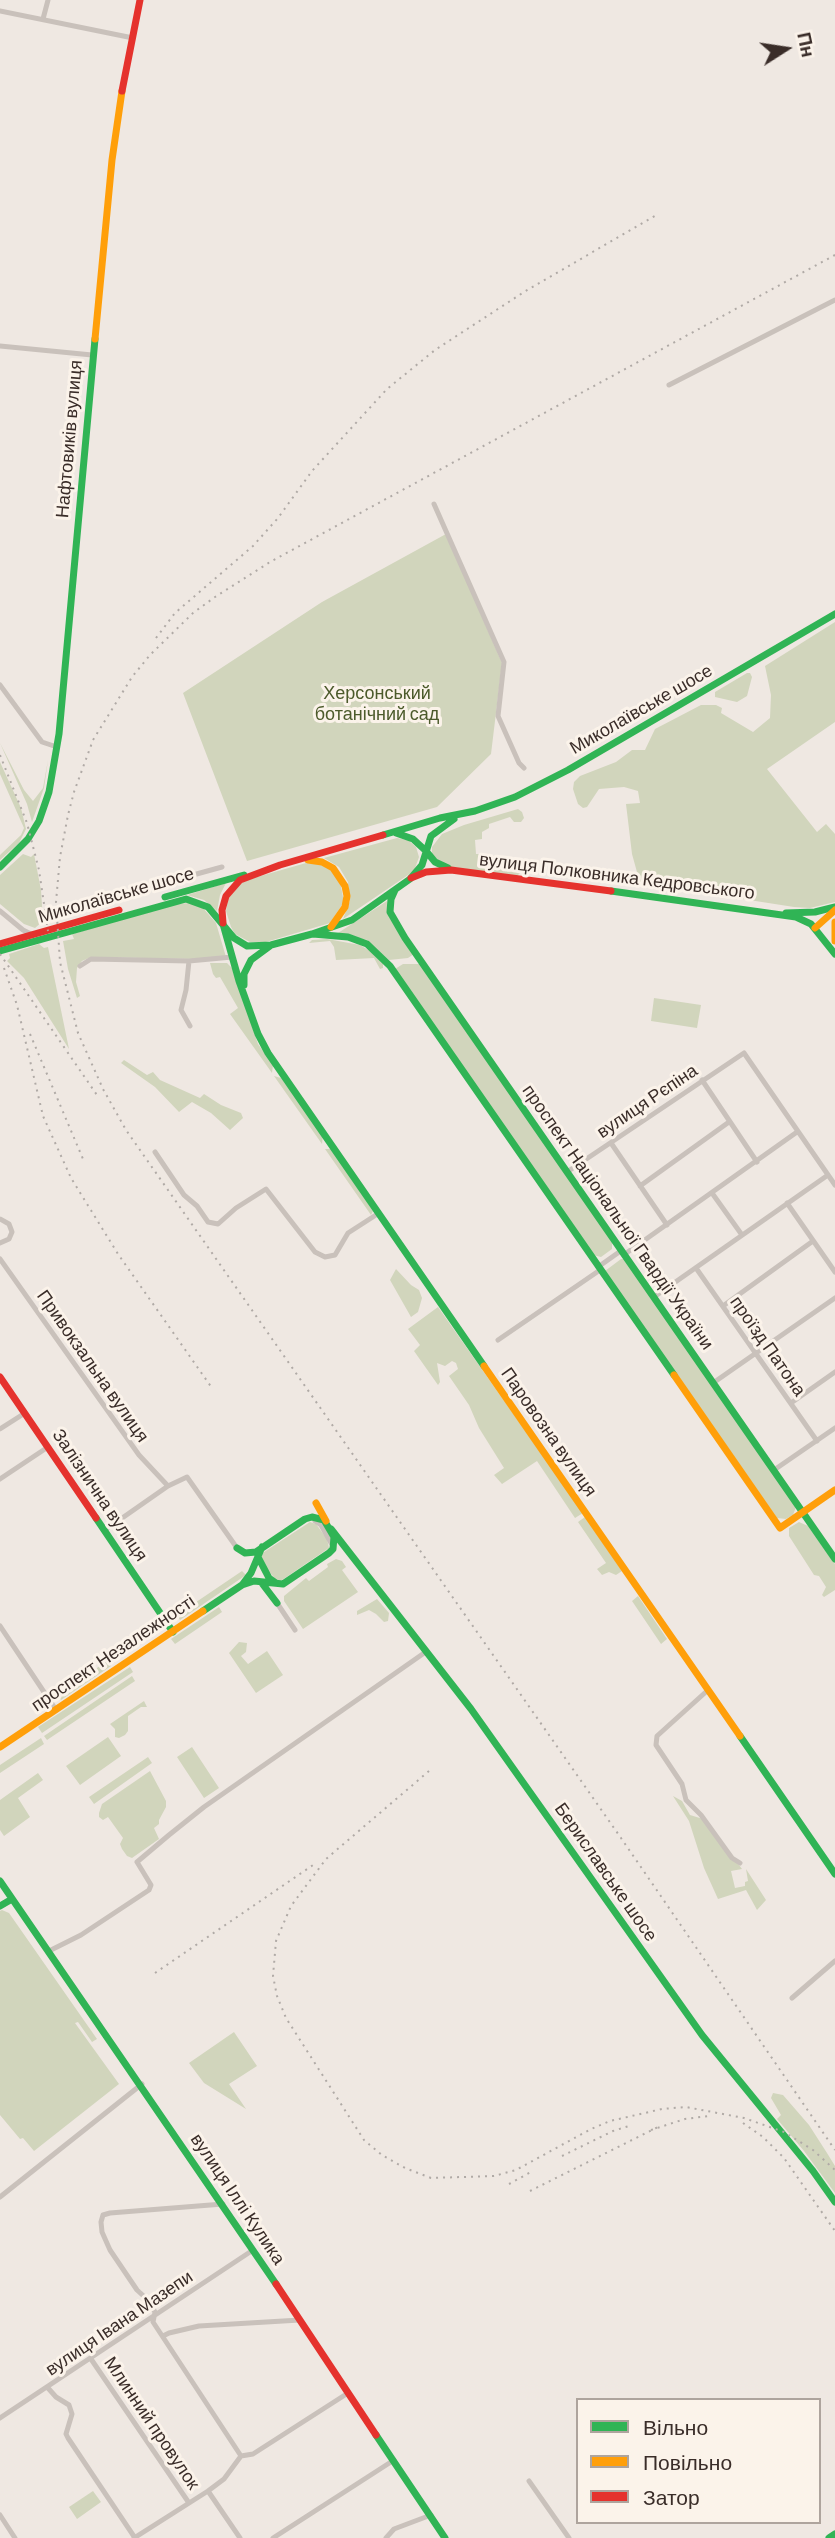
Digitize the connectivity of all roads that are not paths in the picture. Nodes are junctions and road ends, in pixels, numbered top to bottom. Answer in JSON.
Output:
{"nodes":[{"id":1,"x":48,"y":0,"type":"edge"},
{"id":2,"x":141,"y":0,"type":"edge"},
{"id":3,"x":0,"y":10,"type":"edge"},
{"id":4,"x":43,"y":19,"type":"junction"},
{"id":5,"x":133,"y":38,"type":"junction"},
{"id":6,"x":835,"y":300,"type":"edge"},
{"id":7,"x":0,"y":346,"type":"edge"},
{"id":8,"x":92,"y":355,"type":"junction"},
{"id":9,"x":669,"y":385,"type":"dead end"},
{"id":10,"x":434,"y":504,"type":"dead end"},
{"id":11,"x":835,"y":614,"type":"edge"},
{"id":12,"x":0,"y":685,"type":"edge"},
{"id":13,"x":57,"y":747,"type":"junction"},
{"id":14,"x":524,"y":768,"type":"dead end"},
{"id":15,"x":456,"y":817,"type":"junction"},
{"id":16,"x":393,"y":833,"type":"junction"},
{"id":17,"x":426,"y":851,"type":"junction"},
{"id":18,"x":305,"y":859,"type":"junction"},
{"id":19,"x":281,"y":865,"type":"junction"},
{"id":20,"x":0,"y":867,"type":"edge"},
{"id":21,"x":222,"y":867,"type":"dead end"},
{"id":22,"x":451,"y":870,"type":"junction"},
{"id":23,"x":410,"y":879,"type":"junction"},
{"id":24,"x":396,"y":888,"type":"junction"},
{"id":25,"x":80,"y":906,"type":"dead end"},
{"id":26,"x":835,"y":908,"type":"edge"},
{"id":27,"x":0,"y":911,"type":"edge"},
{"id":28,"x":779,"y":913,"type":"junction"},
{"id":29,"x":835,"y":922,"type":"edge"},
{"id":30,"x":223,"y":923,"type":"junction"},
{"id":31,"x":815,"y":928,"type":"junction"},
{"id":32,"x":328,"y":929,"type":"junction"},
{"id":33,"x":312,"y":934,"type":"junction"},
{"id":34,"x":33,"y":935,"type":"junction"},
{"id":35,"x":835,"y":942,"type":"edge"},
{"id":36,"x":0,"y":944,"type":"edge"},
{"id":37,"x":271,"y":945,"type":"junction"},
{"id":38,"x":0,"y":951,"type":"edge"},
{"id":39,"x":835,"y":954,"type":"edge"},
{"id":40,"x":232,"y":957,"type":"junction"},
{"id":41,"x":189,"y":961,"type":"junction"},
{"id":42,"x":80,"y":966,"type":"dead end"},
{"id":43,"x":247,"y":1003,"type":"junction"},
{"id":44,"x":190,"y":1026,"type":"dead end"},
{"id":45,"x":702,"y":1080,"type":"junction"},
{"id":46,"x":729,"y":1122,"type":"junction"},
{"id":47,"x":797,"y":1132,"type":"junction"},
{"id":48,"x":611,"y":1143,"type":"junction"},
{"id":49,"x":155,"y":1152,"type":"dead end"},
{"id":50,"x":757,"y":1162,"type":"junction"},
{"id":51,"x":567,"y":1172,"type":"junction"},
{"id":52,"x":828,"y":1175,"type":"junction"},
{"id":53,"x":835,"y":1185,"type":"edge"},
{"id":54,"x":640,"y":1186,"type":"junction"},
{"id":55,"x":712,"y":1193,"type":"junction"},
{"id":56,"x":788,"y":1203,"type":"junction"},
{"id":57,"x":379,"y":1213,"type":"junction"},
{"id":58,"x":0,"y":1219,"type":"edge"},
{"id":59,"x":667,"y":1225,"type":"junction"},
{"id":60,"x":742,"y":1235,"type":"junction"},
{"id":61,"x":813,"y":1241,"type":"junction"},
{"id":62,"x":0,"y":1243,"type":"edge"},
{"id":63,"x":623,"y":1252,"type":"junction"},
{"id":64,"x":0,"y":1259,"type":"edge"},
{"id":65,"x":696,"y":1268,"type":"junction"},
{"id":66,"x":599,"y":1269,"type":"junction"},
{"id":67,"x":835,"y":1272,"type":"edge"},
{"id":68,"x":654,"y":1297,"type":"junction"},
{"id":69,"x":835,"y":1298,"type":"edge"},
{"id":70,"x":723,"y":1306,"type":"junction"},
{"id":71,"x":498,"y":1340,"type":"dead end"},
{"id":72,"x":757,"y":1354,"type":"junction"},
{"id":73,"x":835,"y":1373,"type":"edge"},
{"id":74,"x":0,"y":1377,"type":"edge"},
{"id":75,"x":713,"y":1383,"type":"junction"},
{"id":76,"x":791,"y":1403,"type":"junction"},
{"id":77,"x":24,"y":1413,"type":"junction"},
{"id":78,"x":835,"y":1428,"type":"edge"},
{"id":79,"x":0,"y":1429,"type":"edge"},
{"id":80,"x":817,"y":1441,"type":"junction"},
{"id":81,"x":48,"y":1447,"type":"junction"},
{"id":82,"x":774,"y":1470,"type":"junction"},
{"id":83,"x":0,"y":1479,"type":"edge"},
{"id":84,"x":169,"y":1486,"type":"junction"},
{"id":85,"x":835,"y":1490,"type":"edge"},
{"id":86,"x":803,"y":1512,"type":"junction"},
{"id":87,"x":305,"y":1519,"type":"junction"},
{"id":88,"x":329,"y":1526,"type":"junction"},
{"id":89,"x":105,"y":1531,"type":"junction"},
{"id":90,"x":237,"y":1548,"type":"junction"},
{"id":91,"x":259,"y":1553,"type":"junction"},
{"id":92,"x":329,"y":1553,"type":"junction"},
{"id":93,"x":353,"y":1557,"type":"junction"},
{"id":94,"x":834,"y":1557,"type":"edge"},
{"id":95,"x":252,"y":1570,"type":"junction"},
{"id":96,"x":261,"y":1582,"type":"junction"},
{"id":97,"x":243,"y":1584,"type":"junction"},
{"id":98,"x":281,"y":1584,"type":"junction"},
{"id":99,"x":277,"y":1603,"type":"junction"},
{"id":100,"x":0,"y":1626,"type":"edge"},
{"id":101,"x":295,"y":1629,"type":"dead end"},
{"id":102,"x":173,"y":1632,"type":"junction"},
{"id":103,"x":427,"y":1651,"type":"junction"},
{"id":104,"x":708,"y":1690,"type":"junction"},
{"id":105,"x":56,"y":1710,"type":"junction"},
{"id":106,"x":0,"y":1747,"type":"edge"},
{"id":107,"x":740,"y":1863,"type":"dead end"},
{"id":108,"x":835,"y":1874,"type":"edge"},
{"id":109,"x":0,"y":1881,"type":"edge"},
{"id":110,"x":12,"y":1899,"type":"junction"},
{"id":111,"x":0,"y":1906,"type":"edge"},
{"id":112,"x":49,"y":1951,"type":"junction"},
{"id":113,"x":835,"y":1961,"type":"edge"},
{"id":114,"x":792,"y":1998,"type":"dead end"},
{"id":115,"x":142,"y":2084,"type":"junction"},
{"id":116,"x":0,"y":2197,"type":"edge"},
{"id":117,"x":835,"y":2202,"type":"edge"},
{"id":118,"x":223,"y":2204,"type":"junction"},
{"id":119,"x":253,"y":2250,"type":"junction"},
{"id":120,"x":154,"y":2316,"type":"junction"},
{"id":121,"x":300,"y":2320,"type":"junction"},
{"id":122,"x":163,"y":2336,"type":"junction"},
{"id":123,"x":91,"y":2359,"type":"junction"},
{"id":124,"x":48,"y":2388,"type":"junction"},
{"id":125,"x":348,"y":2393,"type":"junction"},
{"id":126,"x":0,"y":2418,"type":"edge"},
{"id":127,"x":241,"y":2456,"type":"junction"},
{"id":128,"x":394,"y":2460,"type":"junction"},
{"id":129,"x":529,"y":2480,"type":"dead end"},
{"id":130,"x":208,"y":2491,"type":"junction"},
{"id":131,"x":190,"y":2503,"type":"junction"},
{"id":132,"x":0,"y":2515,"type":"edge"},
{"id":133,"x":430,"y":2515,"type":"junction"},
{"id":134,"x":441,"y":2536,"type":"edge"},
{"id":135,"x":15,"y":2538,"type":"edge"},
{"id":136,"x":134,"y":2538,"type":"edge"},
{"id":137,"x":240,"y":2538,"type":"edge"},
{"id":138,"x":273,"y":2538,"type":"edge"},
{"id":139,"x":386,"y":2538,"type":"edge"},
{"id":140,"x":569,"y":2538,"type":"edge"}],
"edges":[{"from":1,"to":4,"type":"street"},
{"from":2,"to":5,"type":"main road","name":"Нафтовиків вулиця"},
{"from":3,"to":4,"type":"street"},
{"from":4,"to":5,"type":"street"},
{"from":5,"to":8,"type":"main road","name":"Нафтовиків вулиця"},
{"from":6,"to":9,"type":"street"},
{"from":7,"to":8,"type":"street"},
{"from":8,"to":13,"type":"main road","name":"Нафтовиків вулиця"},
{"from":10,"to":14,"type":"street"},
{"from":11,"to":15,"type":"main road","name":"Миколаївське шосе"},
{"from":12,"to":13,"type":"street"},
{"from":13,"to":20,"type":"main road","name":"Нафтовиків вулиця"},
{"from":15,"to":16,"type":"main road","name":"Миколаївське шосе"},
{"from":15,"to":17,"type":"main road","name":"Миколаївське шосе"},
{"from":16,"to":17,"type":"main road","name":"вулиця Полковника Кедровського"},
{"from":16,"to":18,"type":"main road","name":"Миколаївське шосе"},
{"from":17,"to":22,"type":"main road","name":"вулиця Полковника Кедровського"},
{"from":17,"to":23,"type":"main road","name":"Миколаївське шосе"},
{"from":18,"to":19,"type":"main road"},
{"from":18,"to":32,"type":"main road"},
{"from":19,"to":30,"type":"main road"},
{"from":19,"to":34,"type":"main road","name":"Миколаївське шосе"},
{"from":21,"to":25,"type":"street"},
{"from":22,"to":23,"type":"main road","name":"вулиця Полковника Кедровського"},
{"from":22,"to":28,"type":"main road","name":"вулиця Полковника Кедровського"},
{"from":23,"to":24,"type":"main road"},
{"from":24,"to":32,"type":"main road"},
{"from":24,"to":51,"type":"main road","name":"проспект Національної Гвардії України"},
{"from":26,"to":28,"type":"main road","name":"вулиця Полковника Кедровського"},
{"from":26,"to":31,"type":"main road","name":"вулиця Полковника Кедровського"},
{"from":27,"to":34,"type":"street"},
{"from":28,"to":31,"type":"main road","name":"вулиця Полковника Кедровського"},
{"from":29,"to":35,"type":"main road"},
{"from":30,"to":37,"type":"main road"},
{"from":30,"to":38,"type":"main road","name":"Миколаївське шосе"},
{"from":30,"to":40,"type":"main road","name":"Паровозна вулиця"},
{"from":31,"to":39,"type":"main road"},
{"from":32,"to":33,"type":"main road"},
{"from":33,"to":37,"type":"main road"},
{"from":33,"to":66,"type":"main road"},
{"from":34,"to":36,"type":"main road","name":"Миколаївське шосе"},
{"from":37,"to":43,"type":"main road","name":"Паровозна вулиця"},
{"from":40,"to":41,"type":"street"},
{"from":40,"to":43,"type":"main road","name":"Паровозна вулиця"},
{"from":41,"to":42,"type":"street"},
{"from":41,"to":44,"type":"street"},
{"from":43,"to":57,"type":"main road","name":"Паровозна вулиця"},
{"from":45,"to":46,"type":"street"},
{"from":45,"to":47,"type":"street","name":"вулиця Рєпіна"},
{"from":45,"to":48,"type":"street","name":"вулиця Рєпіна"},
{"from":46,"to":50,"type":"street"},
{"from":46,"to":54,"type":"street"},
{"from":47,"to":50,"type":"street"},
{"from":47,"to":52,"type":"street"},
{"from":48,"to":51,"type":"street","name":"вулиця Рєпіна"},
{"from":48,"to":54,"type":"street"},
{"from":49,"to":57,"type":"street"},
{"from":50,"to":55,"type":"street"},
{"from":51,"to":63,"type":"main road","name":"проспект Національної Гвардії України"},
{"from":52,"to":53,"type":"street"},
{"from":52,"to":56,"type":"street"},
{"from":54,"to":59,"type":"street"},
{"from":55,"to":59,"type":"street"},
{"from":55,"to":60,"type":"street"},
{"from":56,"to":60,"type":"street"},
{"from":56,"to":61,"type":"street"},
{"from":57,"to":104,"type":"main road","name":"Паровозна вулиця"},
{"from":58,"to":62,"type":"street"},
{"from":59,"to":63,"type":"street"},
{"from":60,"to":65,"type":"street"},
{"from":61,"to":67,"type":"street"},
{"from":61,"to":70,"type":"street"},
{"from":63,"to":66,"type":"street"},
{"from":63,"to":68,"type":"main road","name":"проспект Національної Гвардії України"},
{"from":64,"to":84,"type":"street","name":"Привокзальна вулиця"},
{"from":65,"to":68,"type":"street"},
{"from":65,"to":70,"type":"street","name":"проїзд Патона"},
{"from":66,"to":71,"type":"street"},
{"from":66,"to":86,"type":"main road"},
{"from":68,"to":75,"type":"main road","name":"проспект Національної Гвардії України"},
{"from":69,"to":72,"type":"street"},
{"from":70,"to":72,"type":"street","name":"проїзд Патона"},
{"from":72,"to":75,"type":"street"},
{"from":72,"to":76,"type":"street","name":"проїзд Патона"},
{"from":73,"to":76,"type":"street"},
{"from":74,"to":77,"type":"main road","name":"Залізнична вулиця"},
{"from":75,"to":82,"type":"main road","name":"проспект Національної Гвардії України"},
{"from":76,"to":80,"type":"street","name":"проїзд Патона"},
{"from":77,"to":79,"type":"street"},
{"from":77,"to":81,"type":"main road","name":"Залізнична вулиця"},
{"from":78,"to":80,"type":"street"},
{"from":80,"to":82,"type":"street"},
{"from":81,"to":83,"type":"street"},
{"from":81,"to":89,"type":"main road","name":"Залізнична вулиця"},
{"from":82,"to":86,"type":"main road","name":"проспект Національної Гвардії України"},
{"from":84,"to":89,"type":"street"},
{"from":84,"to":90,"type":"street"},
{"from":85,"to":86,"type":"main road"},
{"from":86,"to":94,"type":"main road","name":"проспект Національної Гвардії України"},
{"from":87,"to":88,"type":"main road"},
{"from":87,"to":88,"type":"main road"},
{"from":87,"to":91,"type":"main road"},
{"from":87,"to":92,"type":"street"},
{"from":88,"to":92,"type":"main road"},
{"from":88,"to":93,"type":"main road","name":"Бериславське шосе"},
{"from":89,"to":102,"type":"main road","name":"Залізнична вулиця"},
{"from":90,"to":91,"type":"main road"},
{"from":90,"to":95,"type":"main road"},
{"from":91,"to":95,"type":"main road","name":"проспект Незалежності"},
{"from":91,"to":98,"type":"main road"},
{"from":92,"to":93,"type":"main road"},
{"from":92,"to":98,"type":"main road"},
{"from":93,"to":103,"type":"main road","name":"Бериславське шосе"},
{"from":95,"to":96,"type":"main road"},
{"from":95,"to":97,"type":"main road","name":"проспект Незалежності"},
{"from":96,"to":97,"type":"main road","name":"проспект Незалежності"},
{"from":96,"to":98,"type":"main road","name":"проспект Незалежності"},
{"from":96,"to":99,"type":"main road"},
{"from":97,"to":102,"type":"main road","name":"проспект Незалежності"},
{"from":98,"to":99,"type":"main road"},
{"from":99,"to":101,"type":"street"},
{"from":100,"to":105,"type":"street"},
{"from":102,"to":105,"type":"main road","name":"проспект Незалежності"},
{"from":103,"to":112,"type":"street"},
{"from":103,"to":117,"type":"main road","name":"Бериславське шосе"},
{"from":104,"to":107,"type":"street"},
{"from":104,"to":108,"type":"main road","name":"Паровозна вулиця"},
{"from":105,"to":106,"type":"main road","name":"проспект Незалежності"},
{"from":109,"to":110,"type":"main road","name":"вулиця Іллі Кулика"},
{"from":110,"to":111,"type":"main road"},
{"from":110,"to":112,"type":"main road","name":"вулиця Іллі Кулика"},
{"from":112,"to":115,"type":"main road","name":"вулиця Іллі Кулика"},
{"from":113,"to":114,"type":"street"},
{"from":115,"to":116,"type":"street"},
{"from":115,"to":118,"type":"main road","name":"вулиця Іллі Кулика"},
{"from":118,"to":119,"type":"main road","name":"вулиця Іллі Кулика"},
{"from":118,"to":120,"type":"street"},
{"from":119,"to":120,"type":"street","name":"вулиця Івана Мазепи"},
{"from":119,"to":121,"type":"main road","name":"вулиця Іллі Кулика"},
{"from":120,"to":122,"type":"street"},
{"from":120,"to":123,"type":"street","name":"вулиця Івана Мазепи"},
{"from":121,"to":122,"type":"street"},
{"from":121,"to":125,"type":"main road","name":"вулиця Іллі Кулика"},
{"from":122,"to":127,"type":"street"},
{"from":123,"to":124,"type":"street","name":"вулиця Івана Мазепи"},
{"from":123,"to":131,"type":"street","name":"Млинний провулок"},
{"from":124,"to":126,"type":"street","name":"вулиця Івана Мазепи"},
{"from":124,"to":136,"type":"street"},
{"from":125,"to":127,"type":"street"},
{"from":125,"to":128,"type":"main road","name":"вулиця Іллі Кулика"},
{"from":127,"to":130,"type":"street"},
{"from":128,"to":133,"type":"main road","name":"вулиця Іллі Кулика"},
{"from":128,"to":138,"type":"street"},
{"from":129,"to":140,"type":"street"},
{"from":130,"to":131,"type":"street"},
{"from":130,"to":137,"type":"street"},
{"from":131,"to":136,"type":"street"},
{"from":132,"to":135,"type":"street"},
{"from":133,"to":134,"type":"main road","name":"вулиця Іллі Кулика"},
{"from":133,"to":139,"type":"street"}]}
